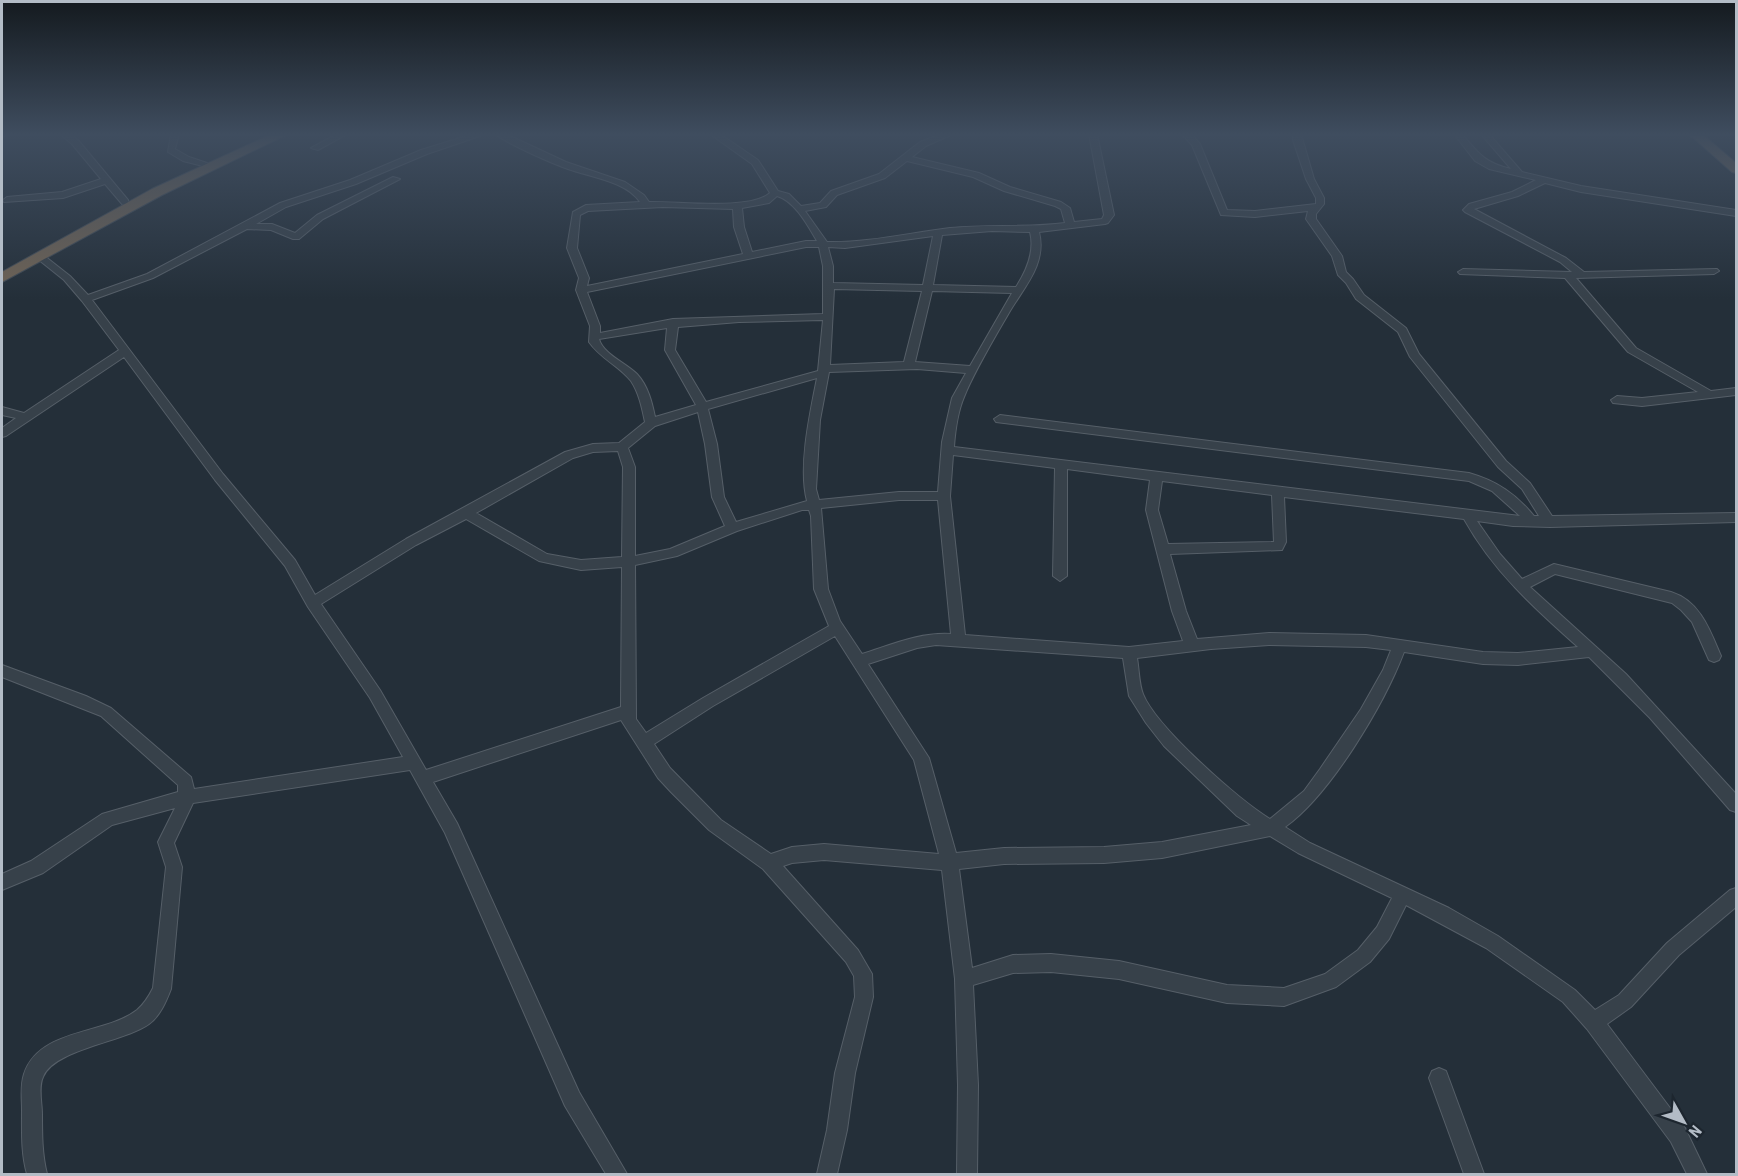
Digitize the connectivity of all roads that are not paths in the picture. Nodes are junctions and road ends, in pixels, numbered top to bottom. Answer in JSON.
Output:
{"nodes":[{"id":1,"x":81,"y":189,"type":"edge"},
{"id":2,"x":113,"y":189,"type":"edge"},
{"id":3,"x":153,"y":189,"type":"edge"},
{"id":4,"x":164,"y":189,"type":"edge"},
{"id":5,"x":330,"y":189,"type":"edge"},
{"id":6,"x":376,"y":189,"type":"edge"},
{"id":7,"x":628,"y":189,"type":"edge"},
{"id":8,"x":772,"y":189,"type":"edge"},
{"id":9,"x":848,"y":189,"type":"edge"},
{"id":10,"x":1008,"y":189,"type":"edge"},
{"id":11,"x":1104,"y":189,"type":"edge"},
{"id":12,"x":1214,"y":189,"type":"edge"},
{"id":13,"x":1315,"y":189,"type":"edge"},
{"id":14,"x":1526,"y":189,"type":"edge"},
{"id":15,"x":1591,"y":189,"type":"edge"},
{"id":16,"x":775,"y":193,"type":"junction"},
{"id":17,"x":7,"y":200,"type":"dead end"},
{"id":18,"x":125,"y":202,"type":"junction"},
{"id":19,"x":646,"y":205,"type":"junction"},
{"id":20,"x":737,"y":206,"type":"junction"},
{"id":21,"x":1315,"y":208,"type":"junction"},
{"id":22,"x":800,"y":209,"type":"junction"},
{"id":23,"x":1737,"y":213,"type":"edge"},
{"id":24,"x":1070,"y":224,"type":"junction"},
{"id":25,"x":243,"y":226,"type":"junction"},
{"id":26,"x":1034,"y":229,"type":"junction"},
{"id":27,"x":938,"y":233,"type":"junction"},
{"id":28,"x":823,"y":246,"type":"junction"},
{"id":29,"x":748,"y":255,"type":"junction"},
{"id":30,"x":39,"y":256,"type":"junction"},
{"id":31,"x":1714,"y":271,"type":"dead end"},
{"id":32,"x":2,"y":272,"type":"edge"},
{"id":33,"x":1462,"y":272,"type":"dead end"},
{"id":34,"x":1574,"y":274,"type":"junction"},
{"id":35,"x":2,"y":278,"type":"edge"},
{"id":36,"x":828,"y":286,"type":"junction"},
{"id":37,"x":928,"y":286,"type":"junction"},
{"id":38,"x":580,"y":290,"type":"junction"},
{"id":39,"x":1019,"y":290,"type":"junction"},
{"id":40,"x":86,"y":298,"type":"junction"},
{"id":41,"x":828,"y":317,"type":"junction"},
{"id":42,"x":673,"y":322,"type":"junction"},
{"id":43,"x":594,"y":337,"type":"junction"},
{"id":44,"x":126,"y":351,"type":"junction"},
{"id":45,"x":909,"y":365,"type":"junction"},
{"id":46,"x":972,"y":370,"type":"junction"},
{"id":47,"x":824,"y":371,"type":"junction"},
{"id":48,"x":1737,"y":392,"type":"edge"},
{"id":49,"x":1707,"y":393,"type":"junction"},
{"id":50,"x":1617,"y":400,"type":"dead end"},
{"id":51,"x":702,"y":406,"type":"junction"},
{"id":52,"x":2,"y":411,"type":"edge"},
{"id":53,"x":25,"y":417,"type":"junction"},
{"id":54,"x":1000,"y":419,"type":"dead end"},
{"id":55,"x":651,"y":423,"type":"junction"},
{"id":56,"x":2,"y":433,"type":"edge"},
{"id":57,"x":622,"y":447,"type":"junction"},
{"id":58,"x":948,"y":450,"type":"junction"},
{"id":59,"x":1062,"y":465,"type":"junction"},
{"id":60,"x":1157,"y":476,"type":"junction"},
{"id":61,"x":1278,"y":492,"type":"junction"},
{"id":62,"x":944,"y":496,"type":"junction"},
{"id":63,"x":816,"y":503,"type":"junction"},
{"id":64,"x":466,"y":513,"type":"junction"},
{"id":65,"x":1468,"y":516,"type":"junction"},
{"id":66,"x":1737,"y":517,"type":"edge"},
{"id":67,"x":1531,"y":521,"type":"junction"},
{"id":68,"x":1550,"y":522,"type":"junction"},
{"id":69,"x":732,"y":528,"type":"junction"},
{"id":70,"x":1161,"y":549,"type":"junction"},
{"id":71,"x":628,"y":562,"type":"junction"},
{"id":72,"x":1060,"y":576,"type":"dead end"},
{"id":73,"x":1519,"y":586,"type":"junction"},
{"id":74,"x":313,"y":603,"type":"junction"},
{"id":75,"x":838,"y":628,"type":"junction"},
{"id":76,"x":958,"y":639,"type":"junction"},
{"id":77,"x":1192,"y":645,"type":"junction"},
{"id":78,"x":1400,"y":645,"type":"junction"},
{"id":79,"x":1592,"y":651,"type":"junction"},
{"id":80,"x":1129,"y":653,"type":"junction"},
{"id":81,"x":1713,"y":656,"type":"dead end"},
{"id":82,"x":859,"y":661,"type":"junction"},
{"id":83,"x":2,"y":671,"type":"edge"},
{"id":84,"x":629,"y":711,"type":"junction"},
{"id":85,"x":643,"y":743,"type":"junction"},
{"id":86,"x":414,"y":762,"type":"junction"},
{"id":87,"x":423,"y":778,"type":"junction"},
{"id":88,"x":187,"y":797,"type":"junction"},
{"id":89,"x":1737,"y":805,"type":"edge"},
{"id":90,"x":1269,"y":829,"type":"junction"},
{"id":91,"x":950,"y":862,"type":"junction"},
{"id":92,"x":769,"y":863,"type":"junction"},
{"id":93,"x":2,"y":882,"type":"edge"},
{"id":94,"x":1403,"y":894,"type":"junction"},
{"id":95,"x":1737,"y":896,"type":"edge"},
{"id":96,"x":964,"y":980,"type":"junction"},
{"id":97,"x":1594,"y":1022,"type":"junction"},
{"id":98,"x":1439,"y":1078,"type":"dead end"},
{"id":99,"x":37,"y":1174,"type":"edge"},
{"id":100,"x":617,"y":1174,"type":"edge"},
{"id":101,"x":827,"y":1174,"type":"edge"},
{"id":102,"x":967,"y":1174,"type":"edge"},
{"id":103,"x":1474,"y":1174,"type":"edge"},
{"id":104,"x":1697,"y":1174,"type":"edge"}],
"edges":[{"from":1,"to":17,"type":"street"},
{"from":2,"to":18,"type":"street"},
{"from":3,"to":18,"type":"highway"},
{"from":4,"to":30,"type":"highway"},
{"from":5,"to":25,"type":"street"},
{"from":6,"to":25,"type":"street"},
{"from":7,"to":19,"type":"street"},
{"from":8,"to":16,"type":"street"},
{"from":9,"to":22,"type":"street"},
{"from":10,"to":24,"type":"street"},
{"from":11,"to":24,"type":"street"},
{"from":12,"to":21,"type":"street"},
{"from":13,"to":21,"type":"street"},
{"from":14,"to":34,"type":"street"},
{"from":15,"to":23,"type":"street"},
{"from":16,"to":20,"type":"street"},
{"from":16,"to":22,"type":"street"},
{"from":18,"to":32,"type":"highway"},
{"from":19,"to":20,"type":"street"},
{"from":19,"to":38,"type":"street"},
{"from":20,"to":29,"type":"street"},
{"from":21,"to":68,"type":"street"},
{"from":22,"to":28,"type":"street"},
{"from":24,"to":26,"type":"street"},
{"from":25,"to":40,"type":"street"},
{"from":26,"to":27,"type":"street"},
{"from":26,"to":39,"type":"street"},
{"from":27,"to":28,"type":"street"},
{"from":27,"to":37,"type":"street"},
{"from":28,"to":29,"type":"street"},
{"from":28,"to":36,"type":"street"},
{"from":29,"to":38,"type":"street"},
{"from":30,"to":35,"type":"highway"},
{"from":30,"to":40,"type":"street"},
{"from":31,"to":34,"type":"street"},
{"from":33,"to":34,"type":"street"},
{"from":34,"to":49,"type":"street"},
{"from":36,"to":37,"type":"street"},
{"from":36,"to":41,"type":"street"},
{"from":37,"to":39,"type":"street"},
{"from":37,"to":45,"type":"street"},
{"from":38,"to":43,"type":"street"},
{"from":39,"to":46,"type":"street"},
{"from":40,"to":44,"type":"street"},
{"from":41,"to":42,"type":"street"},
{"from":41,"to":47,"type":"street"},
{"from":42,"to":43,"type":"street"},
{"from":42,"to":51,"type":"street"},
{"from":43,"to":55,"type":"street"},
{"from":44,"to":53,"type":"street"},
{"from":44,"to":74,"type":"street"},
{"from":45,"to":46,"type":"street"},
{"from":45,"to":47,"type":"street"},
{"from":46,"to":58,"type":"street"},
{"from":47,"to":51,"type":"street"},
{"from":47,"to":63,"type":"street"},
{"from":48,"to":49,"type":"street"},
{"from":49,"to":50,"type":"street"},
{"from":51,"to":55,"type":"street"},
{"from":51,"to":69,"type":"street"},
{"from":52,"to":53,"type":"street"},
{"from":53,"to":56,"type":"street"},
{"from":54,"to":67,"type":"street"},
{"from":55,"to":57,"type":"street"},
{"from":57,"to":64,"type":"street"},
{"from":57,"to":71,"type":"street"},
{"from":58,"to":59,"type":"street"},
{"from":58,"to":62,"type":"street"},
{"from":59,"to":60,"type":"street"},
{"from":59,"to":72,"type":"street"},
{"from":60,"to":61,"type":"street"},
{"from":60,"to":70,"type":"street"},
{"from":61,"to":65,"type":"street"},
{"from":61,"to":70,"type":"street"},
{"from":62,"to":63,"type":"street"},
{"from":62,"to":76,"type":"street"},
{"from":63,"to":69,"type":"street"},
{"from":63,"to":75,"type":"street"},
{"from":64,"to":71,"type":"street"},
{"from":64,"to":74,"type":"street"},
{"from":65,"to":67,"type":"street"},
{"from":65,"to":73,"type":"street"},
{"from":66,"to":68,"type":"street"},
{"from":67,"to":68,"type":"street"},
{"from":69,"to":71,"type":"street"},
{"from":70,"to":77,"type":"street"},
{"from":71,"to":84,"type":"street"},
{"from":73,"to":79,"type":"street"},
{"from":73,"to":81,"type":"street"},
{"from":74,"to":86,"type":"street"},
{"from":75,"to":82,"type":"street"},
{"from":75,"to":85,"type":"street"},
{"from":76,"to":80,"type":"street"},
{"from":76,"to":82,"type":"street"},
{"from":77,"to":78,"type":"street"},
{"from":77,"to":80,"type":"street"},
{"from":78,"to":79,"type":"street"},
{"from":78,"to":90,"type":"street"},
{"from":79,"to":89,"type":"street"},
{"from":80,"to":90,"type":"street"},
{"from":82,"to":91,"type":"street"},
{"from":83,"to":88,"type":"street"},
{"from":84,"to":85,"type":"street"},
{"from":84,"to":87,"type":"street"},
{"from":85,"to":92,"type":"street"},
{"from":86,"to":87,"type":"street"},
{"from":86,"to":88,"type":"street"},
{"from":87,"to":100,"type":"street"},
{"from":88,"to":93,"type":"street"},
{"from":88,"to":99,"type":"street"},
{"from":90,"to":91,"type":"street"},
{"from":90,"to":94,"type":"street"},
{"from":91,"to":92,"type":"street"},
{"from":91,"to":96,"type":"street"},
{"from":92,"to":101,"type":"street"},
{"from":94,"to":96,"type":"street"},
{"from":94,"to":97,"type":"street"},
{"from":95,"to":97,"type":"street"},
{"from":96,"to":102,"type":"street"},
{"from":97,"to":104,"type":"street"},
{"from":98,"to":103,"type":"street"}]}
